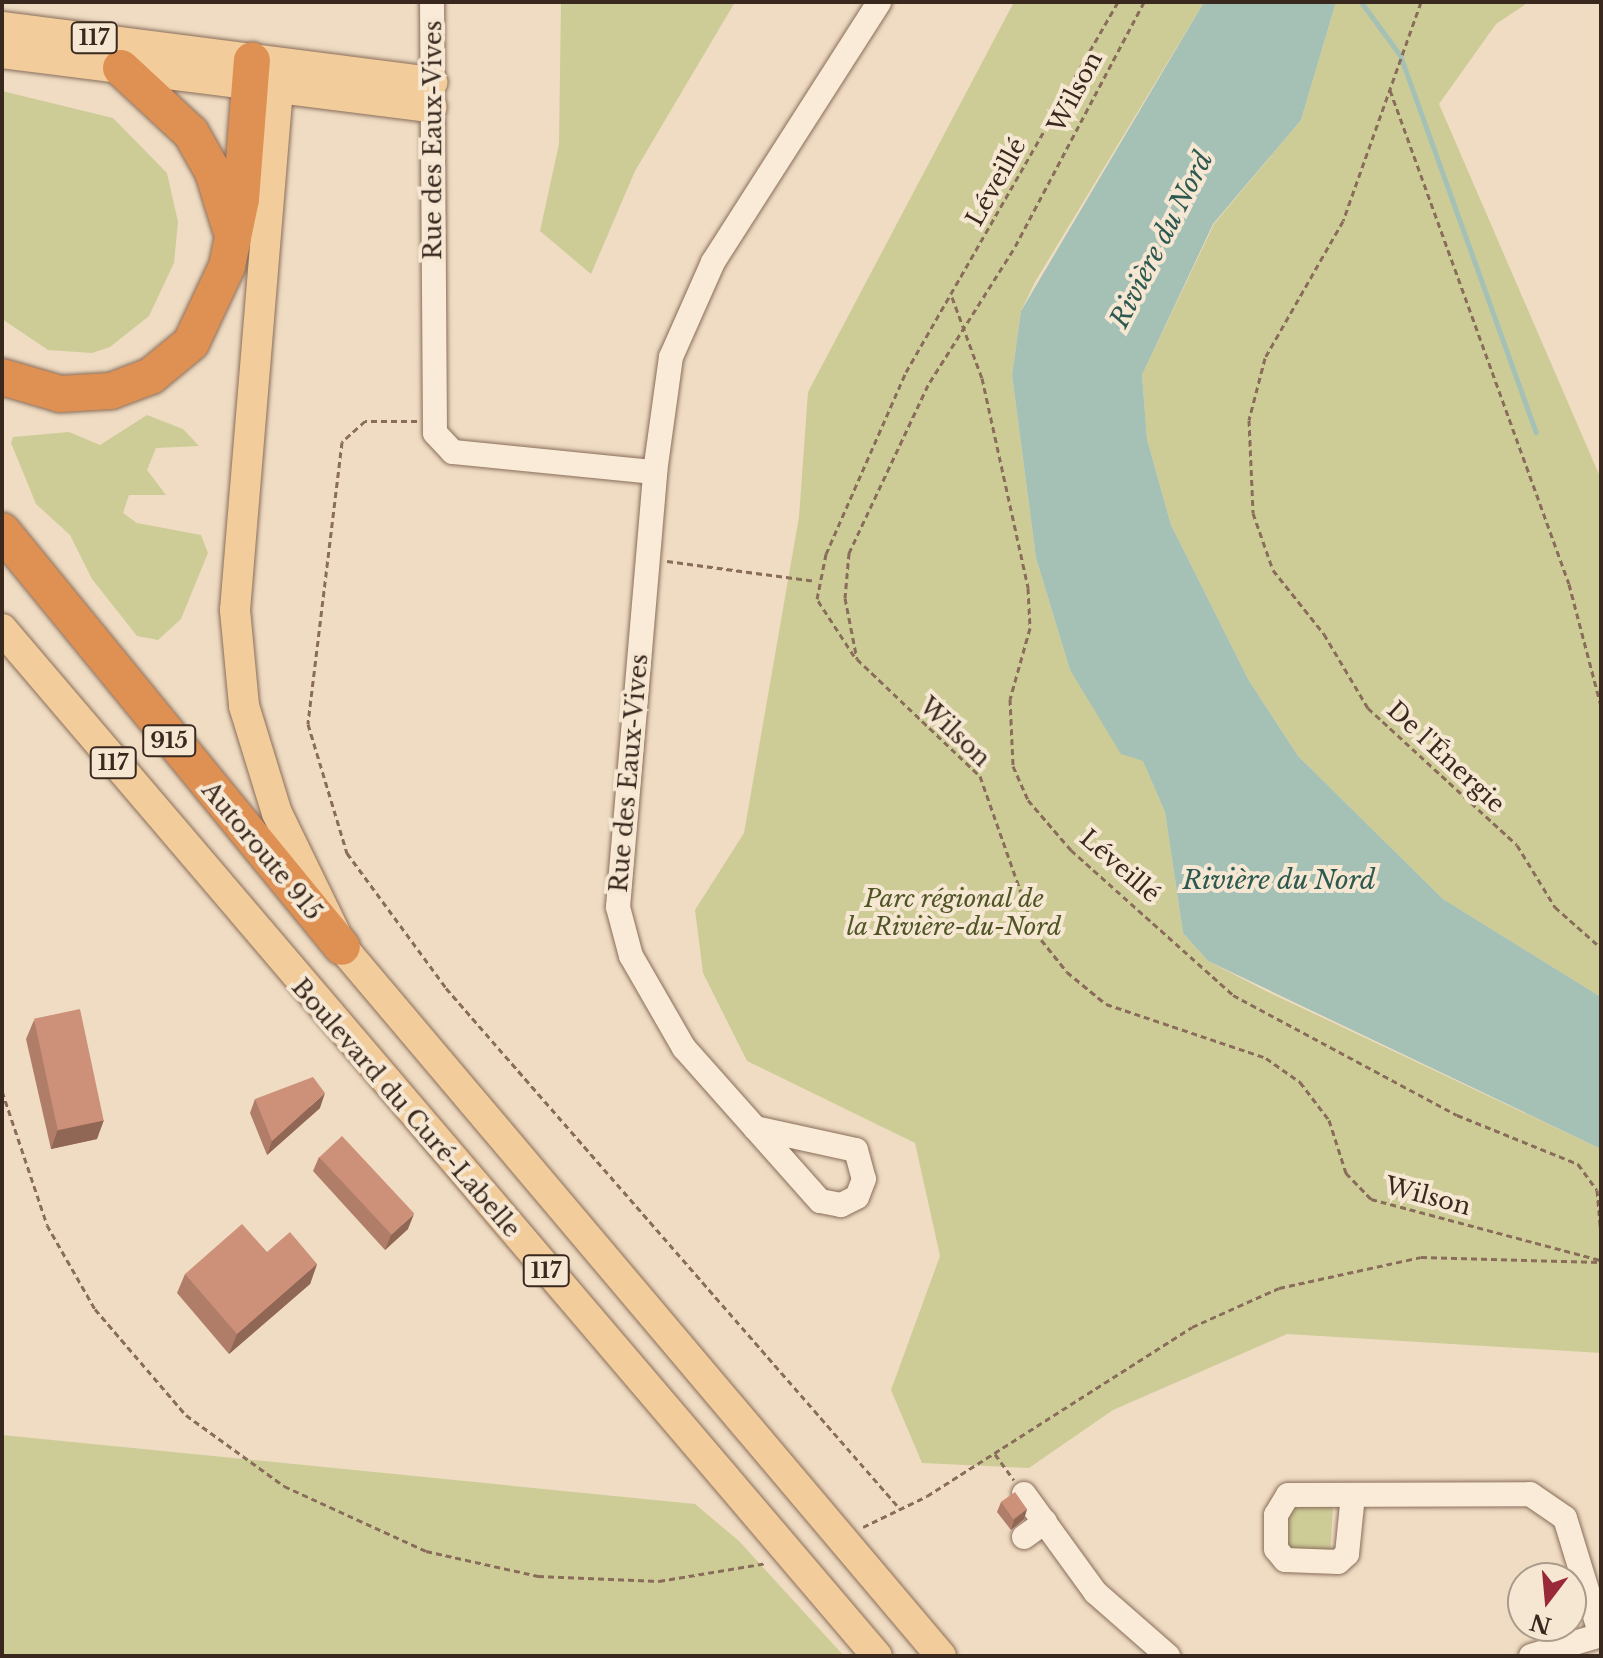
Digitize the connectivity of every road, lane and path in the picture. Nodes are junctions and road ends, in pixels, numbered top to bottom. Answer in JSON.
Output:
{"nodes":[{"id":1,"x":432,"y":2,"type":"edge"},
{"id":2,"x":879,"y":2,"type":"edge"},
{"id":3,"x":1118,"y":2,"type":"edge"},
{"id":4,"x":1144,"y":2,"type":"edge"},
{"id":5,"x":1421,"y":2,"type":"edge"},
{"id":6,"x":2,"y":27,"type":"edge"},
{"id":7,"x":2,"y":53,"type":"edge"},
{"id":8,"x":121,"y":68,"type":"junction"},
{"id":9,"x":264,"y":75,"type":"junction"},
{"id":10,"x":1389,"y":87,"type":"junction"},
{"id":11,"x":432,"y":95,"type":"junction"},
{"id":12,"x":232,"y":233,"type":"junction"},
{"id":13,"x":952,"y":297,"type":"junction"},
{"id":14,"x":965,"y":325,"type":"junction"},
{"id":15,"x":2,"y":377,"type":"edge"},
{"id":16,"x":435,"y":421,"type":"junction"},
{"id":17,"x":655,"y":472,"type":"junction"},
{"id":18,"x":2,"y":531,"type":"edge"},
{"id":19,"x":647,"y":558,"type":"junction"},
{"id":20,"x":816,"y":582,"type":"junction"},
{"id":21,"x":2,"y":629,"type":"edge"},
{"id":22,"x":857,"y":659,"type":"junction"},
{"id":23,"x":1601,"y":706,"type":"edge"},
{"id":24,"x":342,"y":947,"type":"junction"},
{"id":25,"x":1601,"y":948,"type":"edge"},
{"id":26,"x":2,"y":1091,"type":"edge"},
{"id":27,"x":755,"y":1128,"type":"dead end"},
{"id":28,"x":1601,"y":1235,"type":"edge"},
{"id":29,"x":1601,"y":1261,"type":"edge"},
{"id":30,"x":995,"y":1454,"type":"junction"},
{"id":31,"x":1021,"y":1490,"type":"joint"},
{"id":32,"x":1353,"y":1495,"type":"dead end"},
{"id":33,"x":901,"y":1510,"type":"junction"},
{"id":34,"x":1045,"y":1522,"type":"junction"},
{"id":35,"x":863,"y":1527,"type":"dead end"},
{"id":36,"x":1024,"y":1537,"type":"dead end"},
{"id":37,"x":767,"y":1563,"type":"dead end"},
{"id":38,"x":1601,"y":1636,"type":"edge"},
{"id":39,"x":877,"y":1656,"type":"edge"},
{"id":40,"x":941,"y":1656,"type":"edge"},
{"id":41,"x":1168,"y":1656,"type":"edge"},
{"id":42,"x":1531,"y":1656,"type":"edge"}],
"edges":[{"from":1,"to":11,"type":"street","name":"Rue des Eaux-Vives"},
{"from":2,"to":17,"type":"street","name":"Rue des Eaux-Vives"},
{"from":3,"to":13,"type":"path","name":"Léveillé"},
{"from":4,"to":14,"type":"path","name":"Wilson"},
{"from":5,"to":10,"type":"path","name":"De l'Énergie"},
{"from":6,"to":9,"type":"main road","number":"117"},
{"from":7,"to":8,"type":"main road"},
{"from":8,"to":9,"type":"main road"},
{"from":8,"to":12,"type":"highway"},
{"from":9,"to":11,"type":"main road","number":"117"},
{"from":9,"to":12,"type":"highway"},
{"from":9,"to":24,"type":"main road"},
{"from":10,"to":23,"type":"path"},
{"from":10,"to":25,"type":"path","name":"De l'Énergie"},
{"from":11,"to":16,"type":"street","name":"Rue des Eaux-Vives"},
{"from":12,"to":15,"type":"highway"},
{"from":13,"to":14,"type":"path","name":"Léveillé"},
{"from":13,"to":20,"type":"path","name":"Léveillé"},
{"from":14,"to":22,"type":"path","name":"Wilson"},
{"from":14,"to":28,"type":"path","name":"Léveillé"},
{"from":16,"to":17,"type":"street"},
{"from":16,"to":33,"type":"path"},
{"from":17,"to":19,"type":"street","name":"Rue des Eaux-Vives"},
{"from":18,"to":24,"type":"highway","name":"Autoroute 915","number":"915"},
{"from":19,"to":20,"type":"path"},
{"from":19,"to":27,"type":"street","name":"Rue des Eaux-Vives"},
{"from":20,"to":22,"type":"path"},
{"from":21,"to":39,"type":"main road","name":"Boulevard du Curé-Labelle","number":"117"},
{"from":22,"to":29,"type":"path","name":"Wilson"},
{"from":24,"to":40,"type":"main road","number":"117"},
{"from":26,"to":37,"type":"path"},
{"from":29,"to":30,"type":"path"},
{"from":30,"to":31,"type":"path"},
{"from":30,"to":33,"type":"path"},
{"from":31,"to":34,"type":"street"},
{"from":32,"to":38,"type":"street"},
{"from":33,"to":35,"type":"path"},
{"from":34,"to":36,"type":"street"},
{"from":34,"to":41,"type":"street"},
{"from":38,"to":42,"type":"street"}]}
